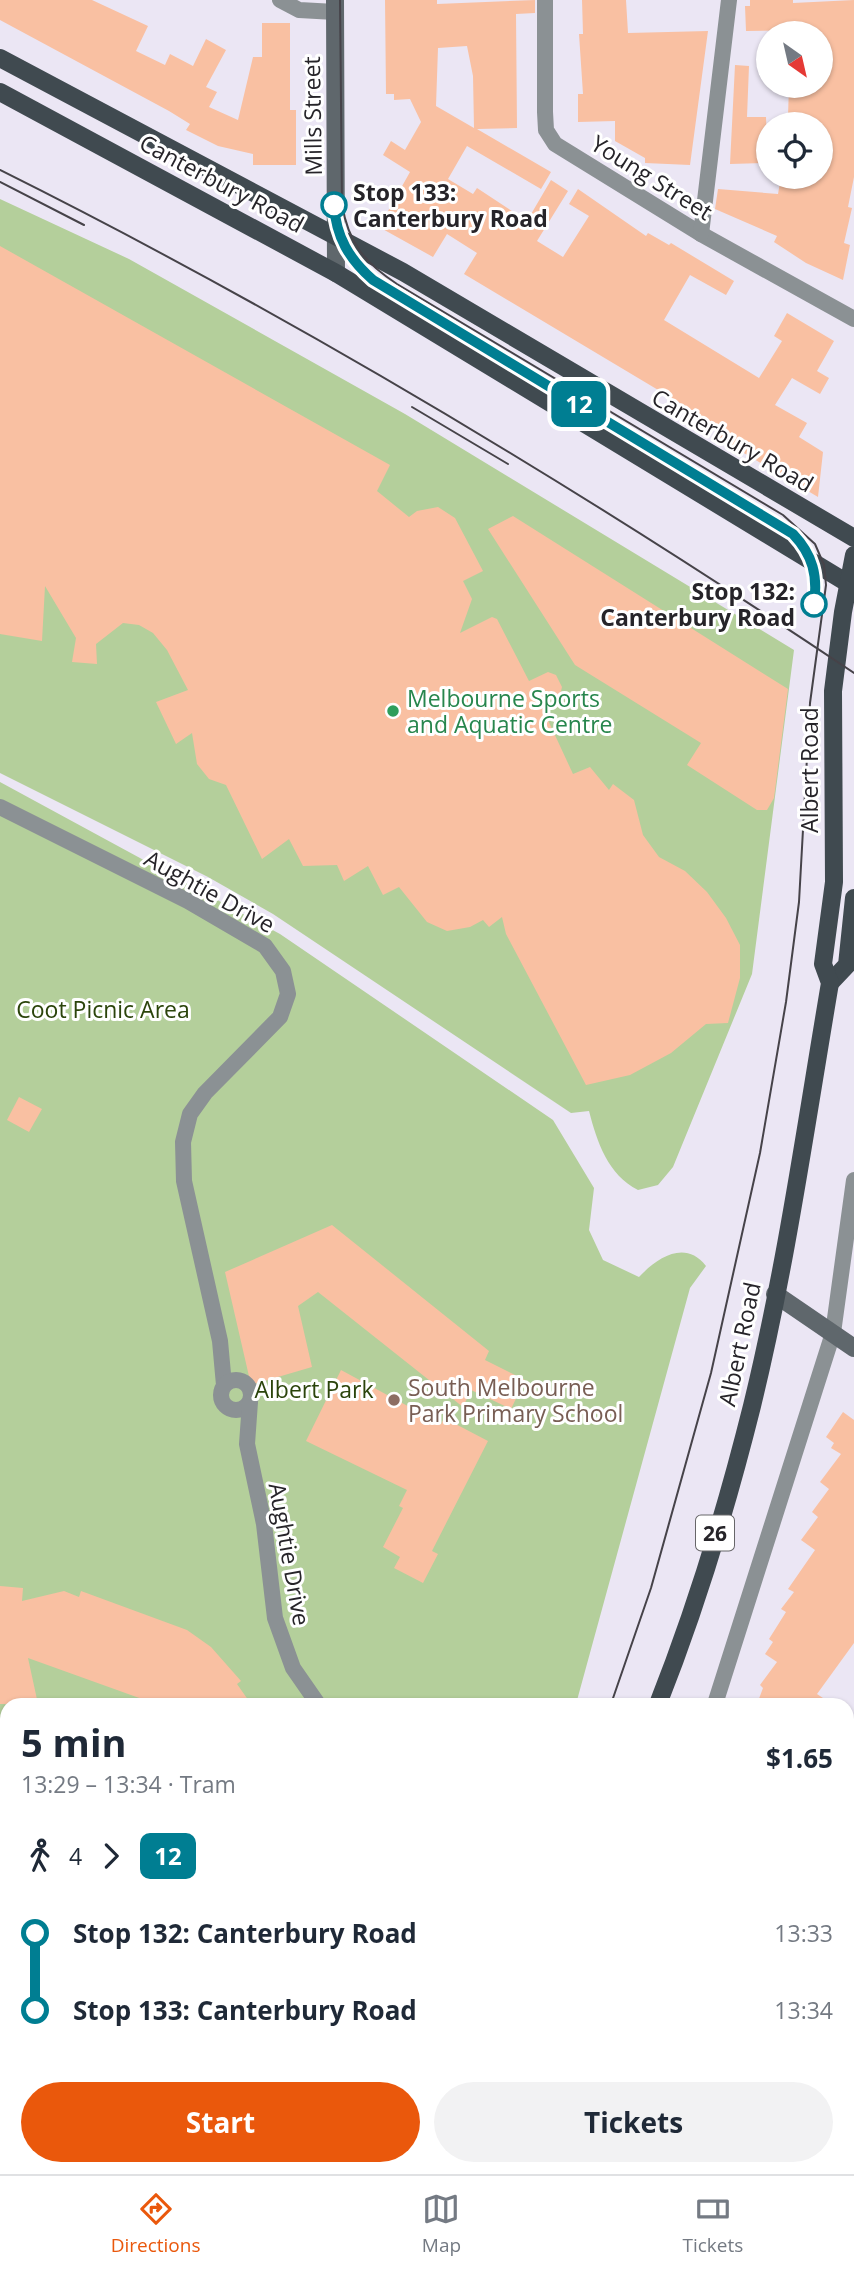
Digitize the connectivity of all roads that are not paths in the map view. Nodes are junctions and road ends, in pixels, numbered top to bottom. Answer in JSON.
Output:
{"nodes":[{"id":1,"x":280,"y":0,"type":"edge"},
{"id":2,"x":545,"y":0,"type":"edge"},
{"id":3,"x":729,"y":0,"type":"edge"},
{"id":4,"x":335,"y":6,"type":"edge"},
{"id":5,"x":0,"y":58,"type":"edge"},
{"id":6,"x":0,"y":92,"type":"edge"},
{"id":7,"x":701,"y":234,"type":"junction"},
{"id":8,"x":338,"y":239,"type":"junction"},
{"id":9,"x":336,"y":273,"type":"junction"},
{"id":10,"x":854,"y":319,"type":"edge"},
{"id":11,"x":854,"y":538,"type":"edge"},
{"id":12,"x":854,"y":555,"type":"edge"},
{"id":13,"x":851,"y":586,"type":"edge"},
{"id":14,"x":0,"y":807,"type":"edge"},
{"id":15,"x":854,"y":898,"type":"edge"},
{"id":16,"x":830,"y":983,"type":"junction"},
{"id":17,"x":854,"y":1180,"type":"edge"},
{"id":18,"x":775,"y":1294,"type":"junction"},
{"id":19,"x":833,"y":1333,"type":"junction"},
{"id":20,"x":220,"y":1341,"type":"junction"},
{"id":21,"x":854,"y":1348,"type":"edge"},
{"id":22,"x":246,"y":1384,"type":"junction"},
{"id":23,"x":224,"y":1385,"type":"junction"},
{"id":24,"x":250,"y":1402,"type":"junction"},
{"id":25,"x":229,"y":1409,"type":"junction"},
{"id":26,"x":247,"y":1444,"type":"junction"},
{"id":27,"x":314,"y":1698,"type":"edge"},
{"id":28,"x":660,"y":1698,"type":"edge"},
{"id":29,"x":717,"y":1698,"type":"edge"}],
"edges":[{"from":1,"to":4,"type":"street"},
{"from":2,"to":7,"type":"street","name":"Young Street"},
{"from":3,"to":7,"type":"street"},
{"from":4,"to":8,"type":"street","name":"Mills Street"},
{"from":5,"to":8,"type":"main road","name":"Canterbury Road"},
{"from":6,"to":9,"type":"main road","name":"Canterbury Road"},
{"from":7,"to":10,"type":"street","name":"Young Street"},
{"from":8,"to":9,"type":"street","name":"Mills Street"},
{"from":8,"to":11,"type":"main road","name":"Canterbury Road"},
{"from":9,"to":13,"type":"main road","name":"Canterbury Road"},
{"from":12,"to":13,"type":"main road","name":"Albert Road","number":"26"},
{"from":13,"to":16,"type":"main road","name":"Albert Road","number":"26"},
{"from":14,"to":20,"type":"street","name":"Aughtie Drive"},
{"from":15,"to":16,"type":"main road","name":"Albert Road","number":"26"},
{"from":16,"to":18,"type":"main road","name":"Albert Road","number":"26"},
{"from":17,"to":19,"type":"street"},
{"from":18,"to":19,"type":"street"},
{"from":18,"to":28,"type":"main road","name":"Albert Road","number":"26"},
{"from":19,"to":21,"type":"street"},
{"from":19,"to":29,"type":"street"},
{"from":20,"to":22,"type":"street","name":"Aughtie Drive"},
{"from":20,"to":23,"type":"street","name":"Aughtie Drive"},
{"from":22,"to":23,"type":"street"},
{"from":22,"to":24,"type":"street"},
{"from":23,"to":25,"type":"street"},
{"from":24,"to":25,"type":"street"},
{"from":24,"to":26,"type":"street","name":"Aughtie Drive"},
{"from":25,"to":26,"type":"street","name":"Aughtie Drive"},
{"from":26,"to":27,"type":"street","name":"Aughtie Drive"}]}
